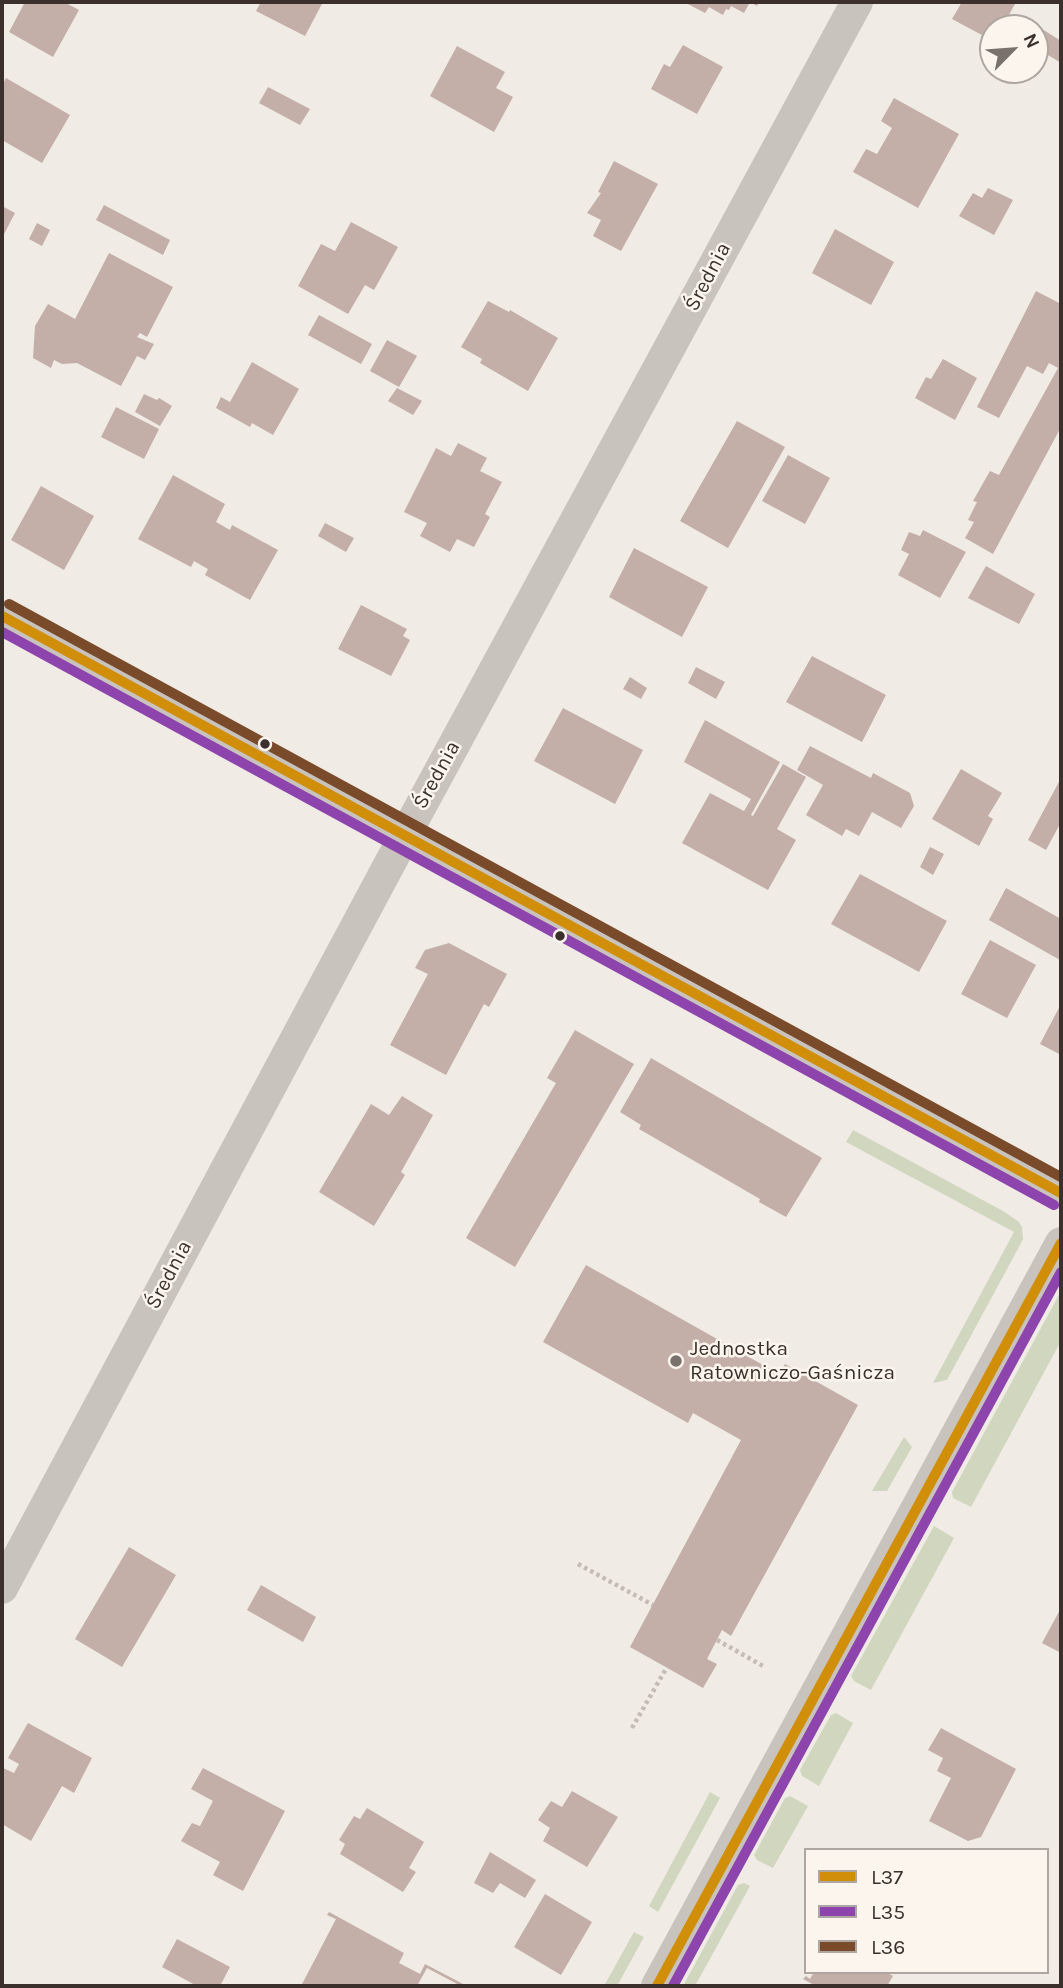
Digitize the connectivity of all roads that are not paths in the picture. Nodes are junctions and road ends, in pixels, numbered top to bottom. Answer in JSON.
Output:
{"nodes":[{"id":1,"x":857,"y":2,"type":"edge"},
{"id":2,"x":2,"y":615,"type":"edge"},
{"id":3,"x":404,"y":837,"type":"junction"},
{"id":4,"x":1061,"y":1193,"type":"edge"},
{"id":5,"x":1061,"y":1243,"type":"edge"},
{"id":6,"x":2,"y":1588,"type":"edge"},
{"id":7,"x":657,"y":1986,"type":"edge"}],
"edges":[{"from":1,"to":3,"type":"street","name":"Średnia"},
{"from":2,"to":3,"type":"street"},
{"from":3,"to":4,"type":"street"},
{"from":3,"to":6,"type":"street","name":"Średnia"},
{"from":5,"to":7,"type":"street"}]}
